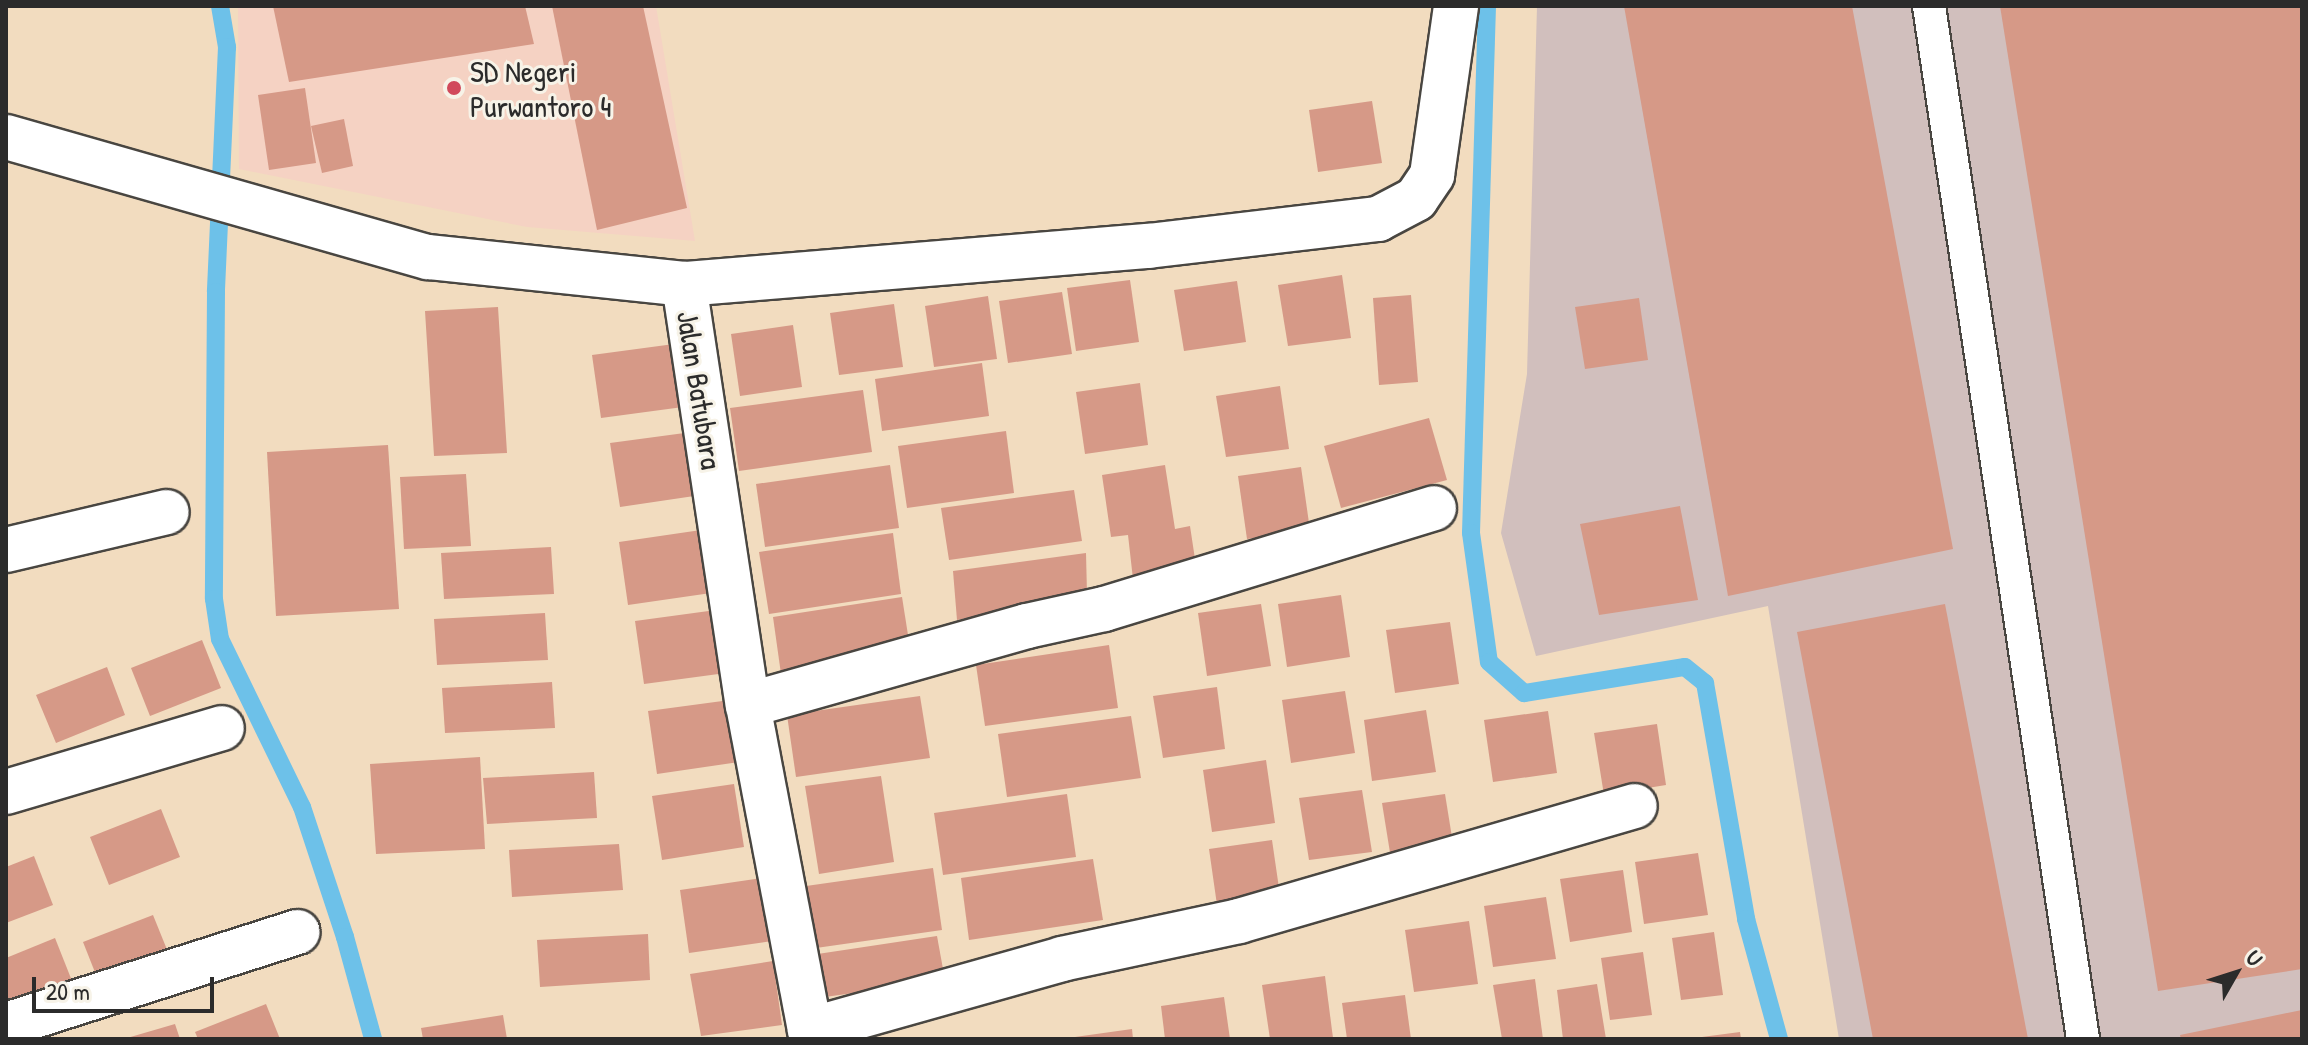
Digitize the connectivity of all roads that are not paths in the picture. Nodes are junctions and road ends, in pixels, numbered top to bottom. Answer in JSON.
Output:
{"nodes":[{"id":1,"x":1456,"y":6,"type":"edge"},
{"id":2,"x":1929,"y":6,"type":"edge"},
{"id":3,"x":6,"y":137,"type":"edge"},
{"id":4,"x":684,"y":284,"type":"junction"},
{"id":5,"x":1434,"y":508,"type":"dead end"},
{"id":6,"x":167,"y":512,"type":"dead end"},
{"id":7,"x":6,"y":550,"type":"edge"},
{"id":8,"x":748,"y":705,"type":"junction"},
{"id":9,"x":222,"y":728,"type":"dead end"},
{"id":10,"x":6,"y":792,"type":"edge"},
{"id":11,"x":1635,"y":806,"type":"dead end"},
{"id":12,"x":298,"y":932,"type":"dead end"},
{"id":13,"x":6,"y":1025,"type":"edge"},
{"id":14,"x":811,"y":1034,"type":"edge"},
{"id":15,"x":2083,"y":1039,"type":"edge"}],
"edges":[{"from":1,"to":4,"type":"street"},
{"from":2,"to":15,"type":"lane"},
{"from":3,"to":4,"type":"street","name":"Jalan Batubara"},
{"from":4,"to":8,"type":"street","name":"Jalan Batubara"},
{"from":5,"to":8,"type":"street"},
{"from":6,"to":7,"type":"street"},
{"from":8,"to":14,"type":"street","name":"Jalan Batubara"},
{"from":9,"to":10,"type":"street"},
{"from":11,"to":14,"type":"street"},
{"from":12,"to":13,"type":"street"}]}
